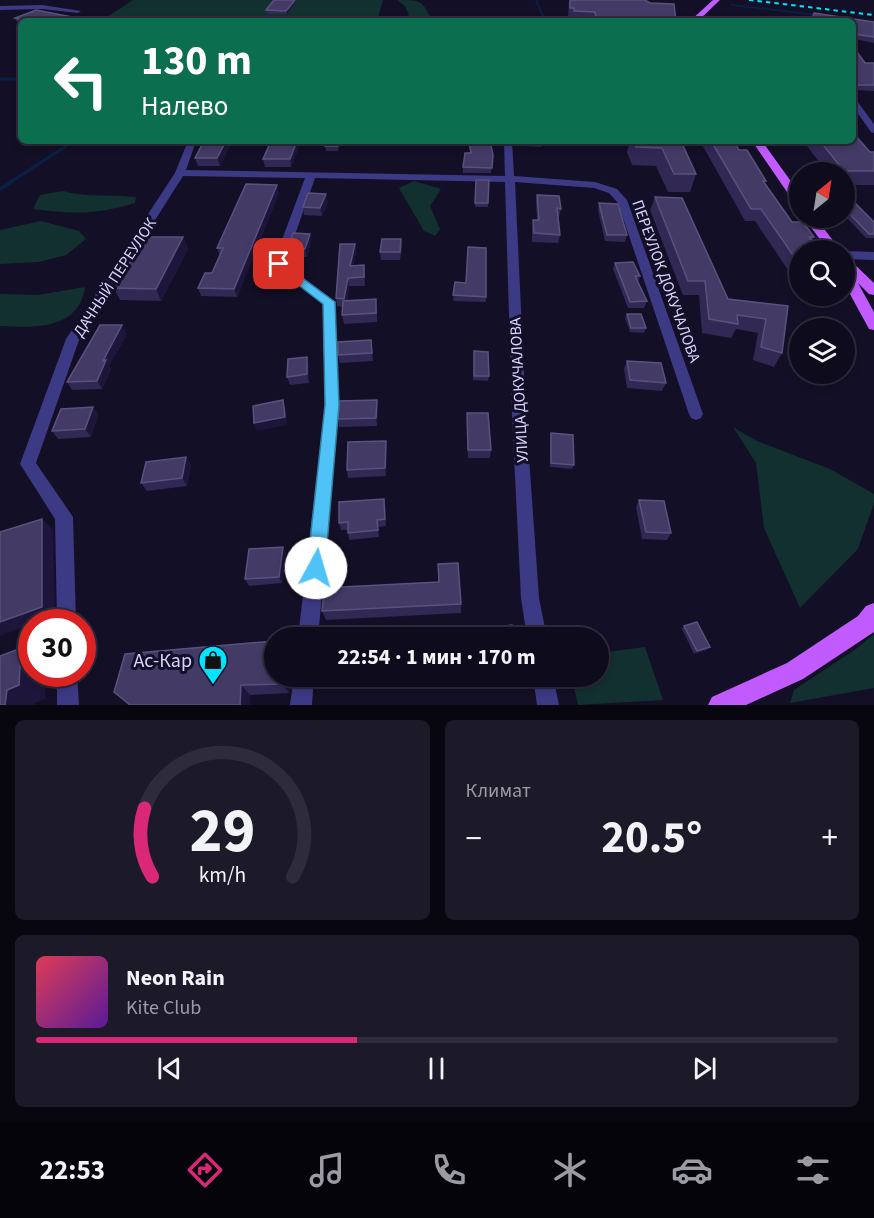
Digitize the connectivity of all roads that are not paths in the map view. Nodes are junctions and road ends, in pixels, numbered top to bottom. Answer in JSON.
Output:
{"nodes":[{"id":1,"x":717,"y":0,"type":"edge"},
{"id":2,"x":0,"y":8,"type":"edge"},
{"id":3,"x":78,"y":11,"type":"dead end"},
{"id":4,"x":697,"y":18,"type":"edge"},
{"id":5,"x":856,"y":106,"type":"edge"},
{"id":6,"x":874,"y":130,"type":"edge"},
{"id":7,"x":191,"y":144,"type":"edge"},
{"id":8,"x":508,"y":144,"type":"edge"},
{"id":9,"x":759,"y":144,"type":"edge"},
{"id":10,"x":180,"y":173,"type":"junction"},
{"id":11,"x":311,"y":175,"type":"junction"},
{"id":12,"x":509,"y":179,"type":"junction"},
{"id":13,"x":789,"y":187,"type":"edge"},
{"id":14,"x":855,"y":255,"type":"edge"},
{"id":15,"x":874,"y":256,"type":"edge"},
{"id":16,"x":855,"y":273,"type":"edge"},
{"id":17,"x":855,"y":290,"type":"edge"},
{"id":18,"x":874,"y":291,"type":"edge"},
{"id":19,"x":874,"y":325,"type":"edge"},
{"id":20,"x":696,"y":414,"type":"dead end"},
{"id":21,"x":66,"y":609,"type":"edge"},
{"id":22,"x":874,"y":614,"type":"edge"},
{"id":23,"x":309,"y":627,"type":"edge"},
{"id":24,"x":535,"y":627,"type":"edge"},
{"id":25,"x":67,"y":687,"type":"edge"},
{"id":26,"x":303,"y":687,"type":"edge"},
{"id":27,"x":545,"y":687,"type":"edge"},
{"id":28,"x":68,"y":705,"type":"edge"},
{"id":29,"x":301,"y":705,"type":"edge"},
{"id":30,"x":548,"y":705,"type":"edge"},
{"id":31,"x":720,"y":705,"type":"edge"}],
"edges":[{"from":1,"to":4,"type":"main road"},
{"from":2,"to":3,"type":"street"},
{"from":5,"to":6,"type":"street"},
{"from":7,"to":10,"type":"street"},
{"from":8,"to":12,"type":"street","name":"УЛИЦА ДОКУЧАЛОВА"},
{"from":9,"to":13,"type":"main road"},
{"from":10,"to":11,"type":"street","name":"ПЕРЕУЛОК ДОКУЧАЛОВА"},
{"from":10,"to":21,"type":"street","name":"ДАЧНЫЙ ПЕРЕУЛОК"},
{"from":11,"to":12,"type":"street","name":"ПЕРЕУЛОК ДОКУЧАЛОВА"},
{"from":11,"to":23,"type":"street"},
{"from":12,"to":20,"type":"street","name":"ПЕРЕУЛОК ДОКУЧАЛОВА"},
{"from":12,"to":24,"type":"street","name":"УЛИЦА ДОКУЧАЛОВА"},
{"from":14,"to":15,"type":"street"},
{"from":16,"to":18,"type":"main road"},
{"from":17,"to":19,"type":"main road"},
{"from":22,"to":31,"type":"main road"},
{"from":25,"to":28,"type":"street"},
{"from":26,"to":29,"type":"street"},
{"from":27,"to":30,"type":"street"}]}
